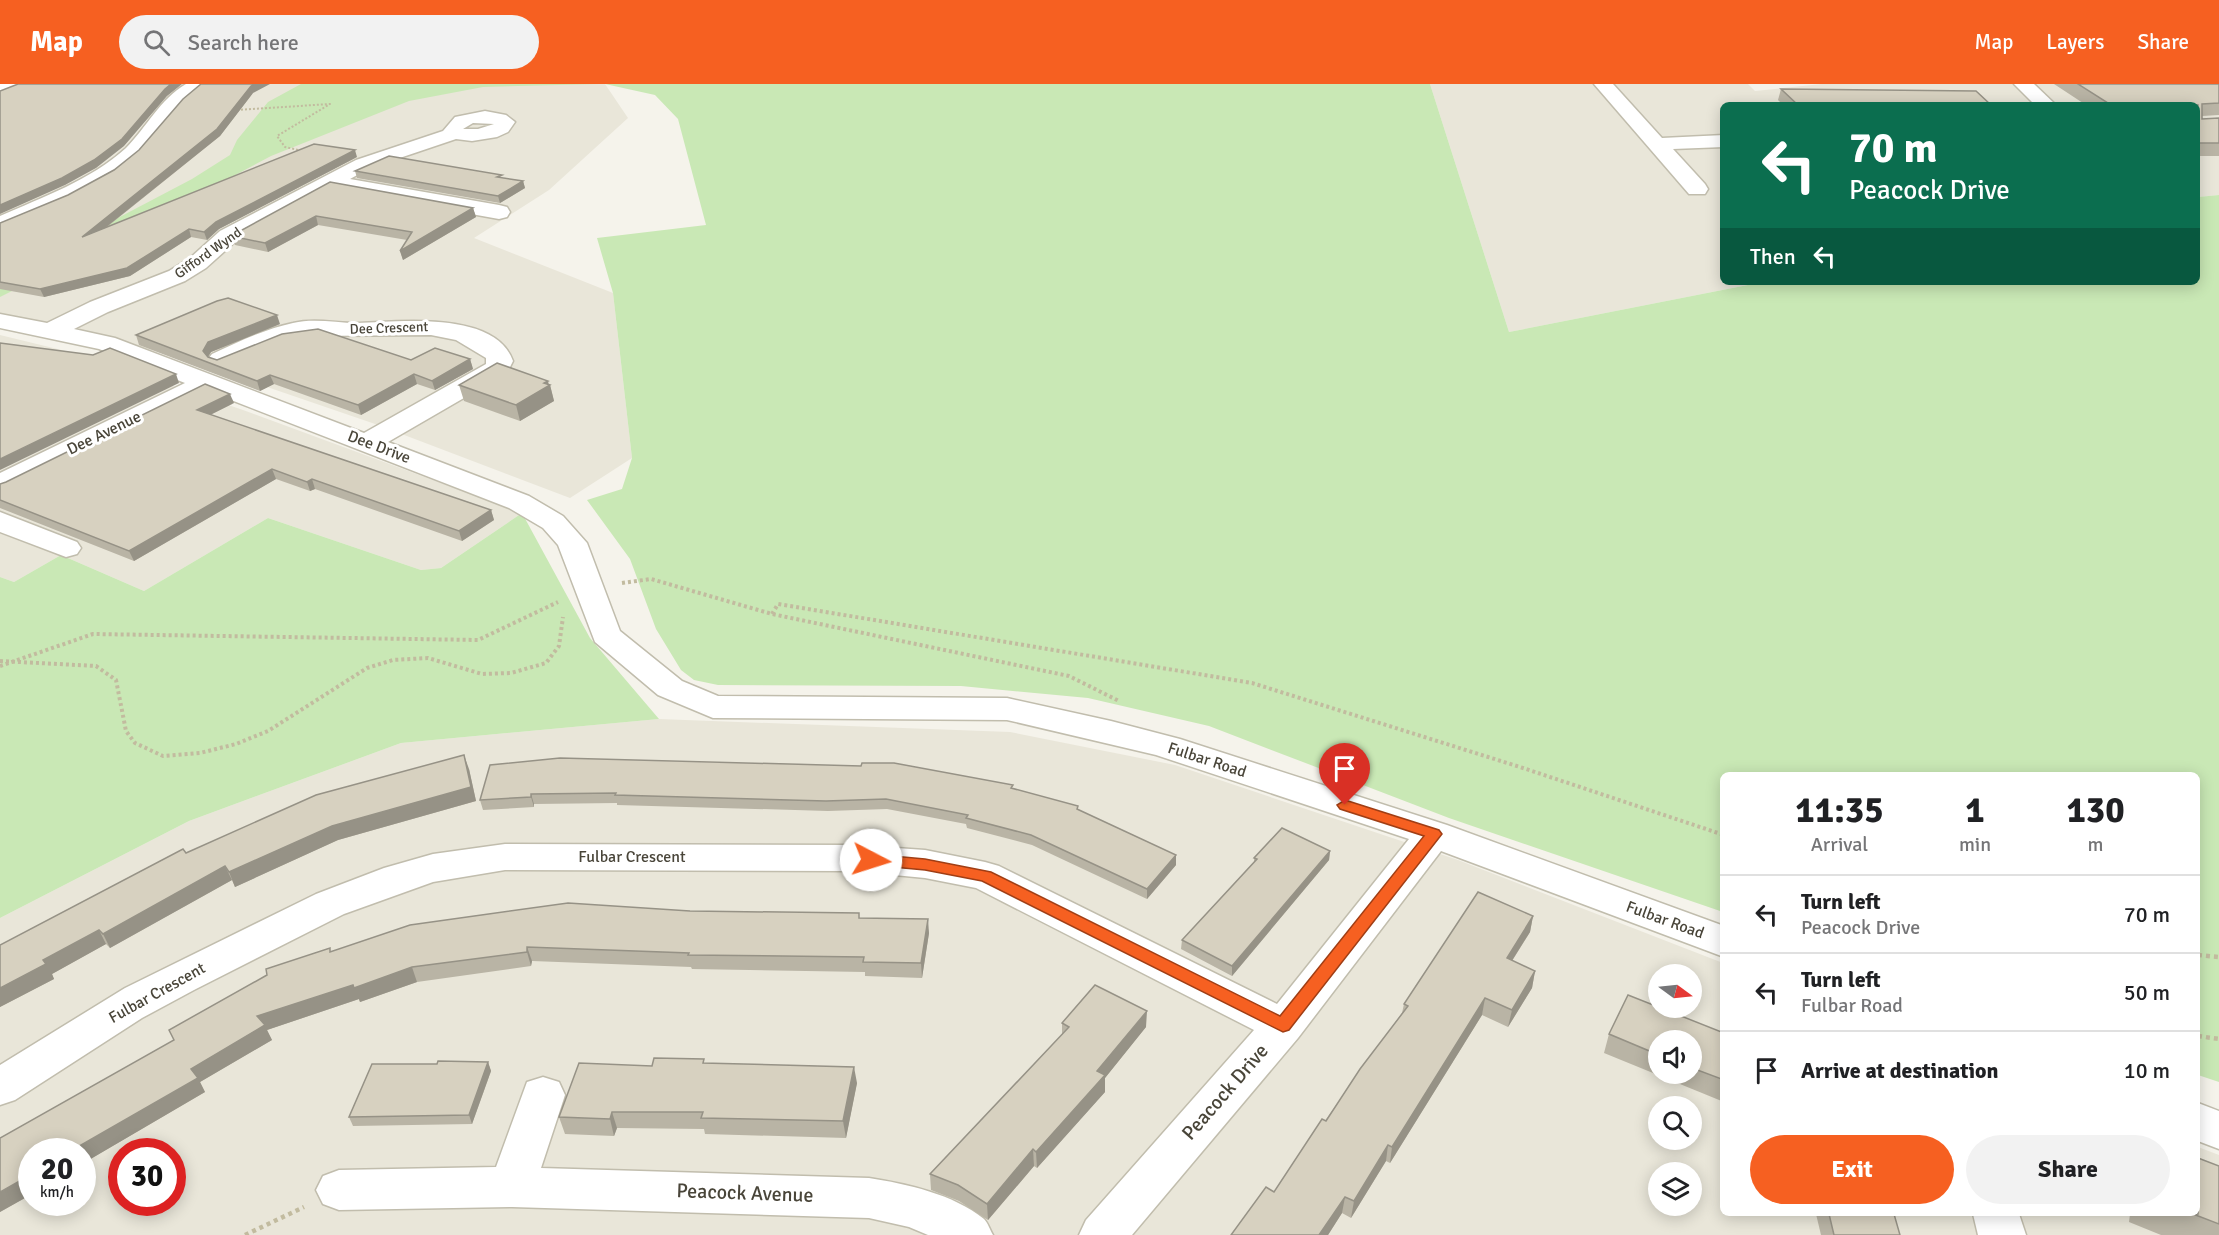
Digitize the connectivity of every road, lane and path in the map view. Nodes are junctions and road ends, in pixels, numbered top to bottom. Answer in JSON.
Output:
{"nodes":[{"id":1,"x":14,"y":84,"type":"edge"},
{"id":2,"x":199,"y":84,"type":"edge"},
{"id":3,"x":1603,"y":84,"type":"edge"},
{"id":4,"x":2023,"y":84,"type":"edge"},
{"id":5,"x":0,"y":91,"type":"edge"},
{"id":6,"x":2043,"y":102,"type":"edge"},
{"id":7,"x":243,"y":109,"type":"edge"},
{"id":8,"x":455,"y":133,"type":"dead end"},
{"id":9,"x":1720,"y":141,"type":"edge"},
{"id":10,"x":1657,"y":144,"type":"junction"},
{"id":11,"x":307,"y":152,"type":"edge"},
{"id":12,"x":329,"y":182,"type":"junction"},
{"id":13,"x":1697,"y":189,"type":"dead end"},
{"id":14,"x":499,"y":212,"type":"dead end"},
{"id":15,"x":0,"y":224,"type":"edge"},
{"id":16,"x":0,"y":321,"type":"edge"},
{"id":17,"x":51,"y":331,"type":"junction"},
{"id":18,"x":214,"y":370,"type":"junction"},
{"id":19,"x":368,"y":442,"type":"junction"},
{"id":20,"x":0,"y":484,"type":"edge"},
{"id":21,"x":0,"y":521,"type":"edge"},
{"id":22,"x":66,"y":548,"type":"dead end"},
{"id":23,"x":587,"y":588,"type":"junction"},
{"id":24,"x":772,"y":614,"type":"junction"},
{"id":25,"x":0,"y":661,"type":"edge"},
{"id":26,"x":8,"y":661,"type":"junction"},
{"id":27,"x":0,"y":666,"type":"edge"},
{"id":28,"x":670,"y":688,"type":"joint"},
{"id":29,"x":1111,"y":732,"type":"junction"},
{"id":30,"x":1434,"y":834,"type":"junction"},
{"id":31,"x":1720,"y":834,"type":"edge"},
{"id":32,"x":1720,"y":941,"type":"edge"},
{"id":33,"x":2200,"y":955,"type":"edge"},
{"id":34,"x":2219,"y":957,"type":"edge"},
{"id":35,"x":1283,"y":1026,"type":"junction"},
{"id":36,"x":2200,"y":1036,"type":"edge"},
{"id":37,"x":2219,"y":1039,"type":"edge"},
{"id":38,"x":0,"y":1087,"type":"edge"},
{"id":39,"x":543,"y":1095,"type":"dead end"},
{"id":40,"x":2200,"y":1123,"type":"edge"},
{"id":41,"x":2219,"y":1130,"type":"edge"},
{"id":42,"x":512,"y":1188,"type":"junction"},
{"id":43,"x":339,"y":1190,"type":"joint"},
{"id":44,"x":1997,"y":1216,"type":"edge"},
{"id":45,"x":245,"y":1235,"type":"edge"},
{"id":46,"x":969,"y":1235,"type":"edge"},
{"id":47,"x":1103,"y":1235,"type":"edge"},
{"id":48,"x":2002,"y":1235,"type":"edge"}],
"edges":[{"from":1,"to":5,"type":"street"},
{"from":2,"to":15,"type":"street"},
{"from":3,"to":10,"type":"street"},
{"from":4,"to":6,"type":"street"},
{"from":7,"to":11,"type":"path"},
{"from":8,"to":12,"type":"street","name":"Gifford Wynd"},
{"from":9,"to":10,"type":"street"},
{"from":10,"to":13,"type":"street"},
{"from":12,"to":14,"type":"street"},
{"from":12,"to":17,"type":"street","name":"Gifford Wynd"},
{"from":16,"to":17,"type":"street","name":"Dee Drive"},
{"from":17,"to":18,"type":"street","name":"Dee Drive"},
{"from":18,"to":19,"type":"street","name":"Dee Drive"},
{"from":18,"to":19,"type":"street","name":"Dee Crescent"},
{"from":18,"to":20,"type":"street","name":"Dee Avenue"},
{"from":19,"to":23,"type":"street","name":"Dee Drive"},
{"from":21,"to":22,"type":"street"},
{"from":23,"to":24,"type":"path"},
{"from":23,"to":26,"type":"path"},
{"from":23,"to":26,"type":"path"},
{"from":23,"to":28,"type":"street","name":"Dee Drive"},
{"from":24,"to":29,"type":"path"},
{"from":24,"to":31,"type":"path"},
{"from":25,"to":26,"type":"path"},
{"from":26,"to":27,"type":"path"},
{"from":28,"to":29,"type":"street","name":"Fulbar Road"},
{"from":29,"to":30,"type":"street","name":"Fulbar Road"},
{"from":30,"to":32,"type":"street","name":"Fulbar Road"},
{"from":30,"to":35,"type":"street","name":"Peacock Drive"},
{"from":33,"to":34,"type":"path"},
{"from":35,"to":38,"type":"street","name":"Fulbar Crescent"},
{"from":35,"to":47,"type":"street","name":"Peacock Drive"},
{"from":36,"to":37,"type":"path"},
{"from":39,"to":42,"type":"street"},
{"from":40,"to":41,"type":"street"},
{"from":42,"to":43,"type":"street","name":"Peacock Avenue"},
{"from":42,"to":46,"type":"street","name":"Peacock Avenue"},
{"from":43,"to":45,"type":"path"},
{"from":44,"to":48,"type":"street"}]}
